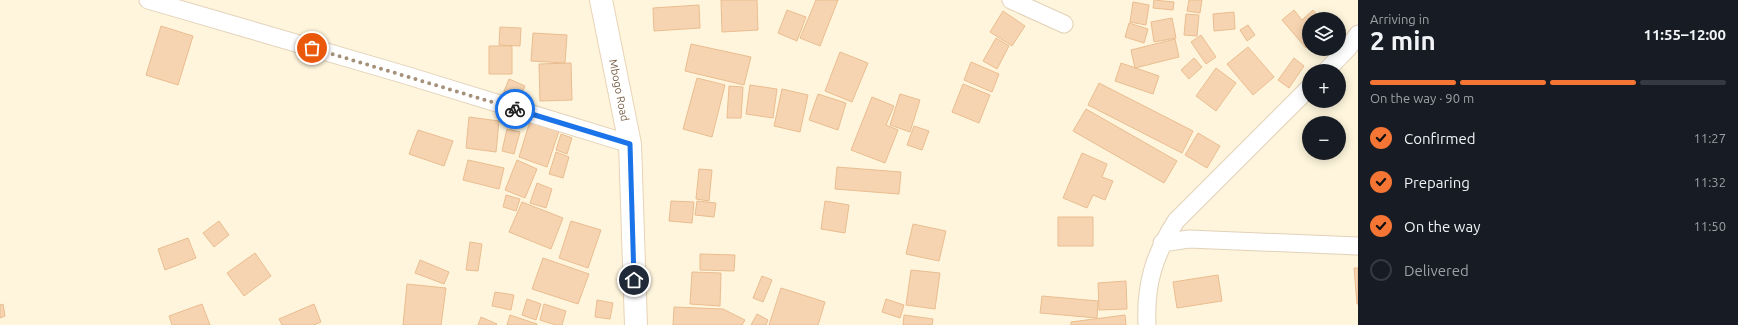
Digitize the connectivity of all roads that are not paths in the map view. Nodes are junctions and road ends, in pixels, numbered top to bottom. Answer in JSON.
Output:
{"nodes":[{"id":1,"x":148,"y":0,"type":"edge"},
{"id":2,"x":601,"y":0,"type":"edge"},
{"id":3,"x":1010,"y":0,"type":"edge"},
{"id":4,"x":1064,"y":24,"type":"dead end"},
{"id":5,"x":1358,"y":34,"type":"edge"},
{"id":6,"x":1333,"y":64,"type":"edge"},
{"id":7,"x":1302,"y":95,"type":"edge"},
{"id":8,"x":630,"y":144,"type":"junction"},
{"id":9,"x":1162,"y":243,"type":"junction"},
{"id":10,"x":1358,"y":246,"type":"edge"},
{"id":11,"x":636,"y":325,"type":"edge"},
{"id":12,"x":1148,"y":325,"type":"edge"}],
"edges":[{"from":1,"to":8,"type":"street"},
{"from":2,"to":8,"type":"main road","name":"Mbogo Road"},
{"from":3,"to":4,"type":"street"},
{"from":5,"to":6,"type":"street"},
{"from":7,"to":9,"type":"street"},
{"from":8,"to":11,"type":"main road","name":"Mbogo Road"},
{"from":9,"to":10,"type":"street"},
{"from":9,"to":12,"type":"street"}]}
